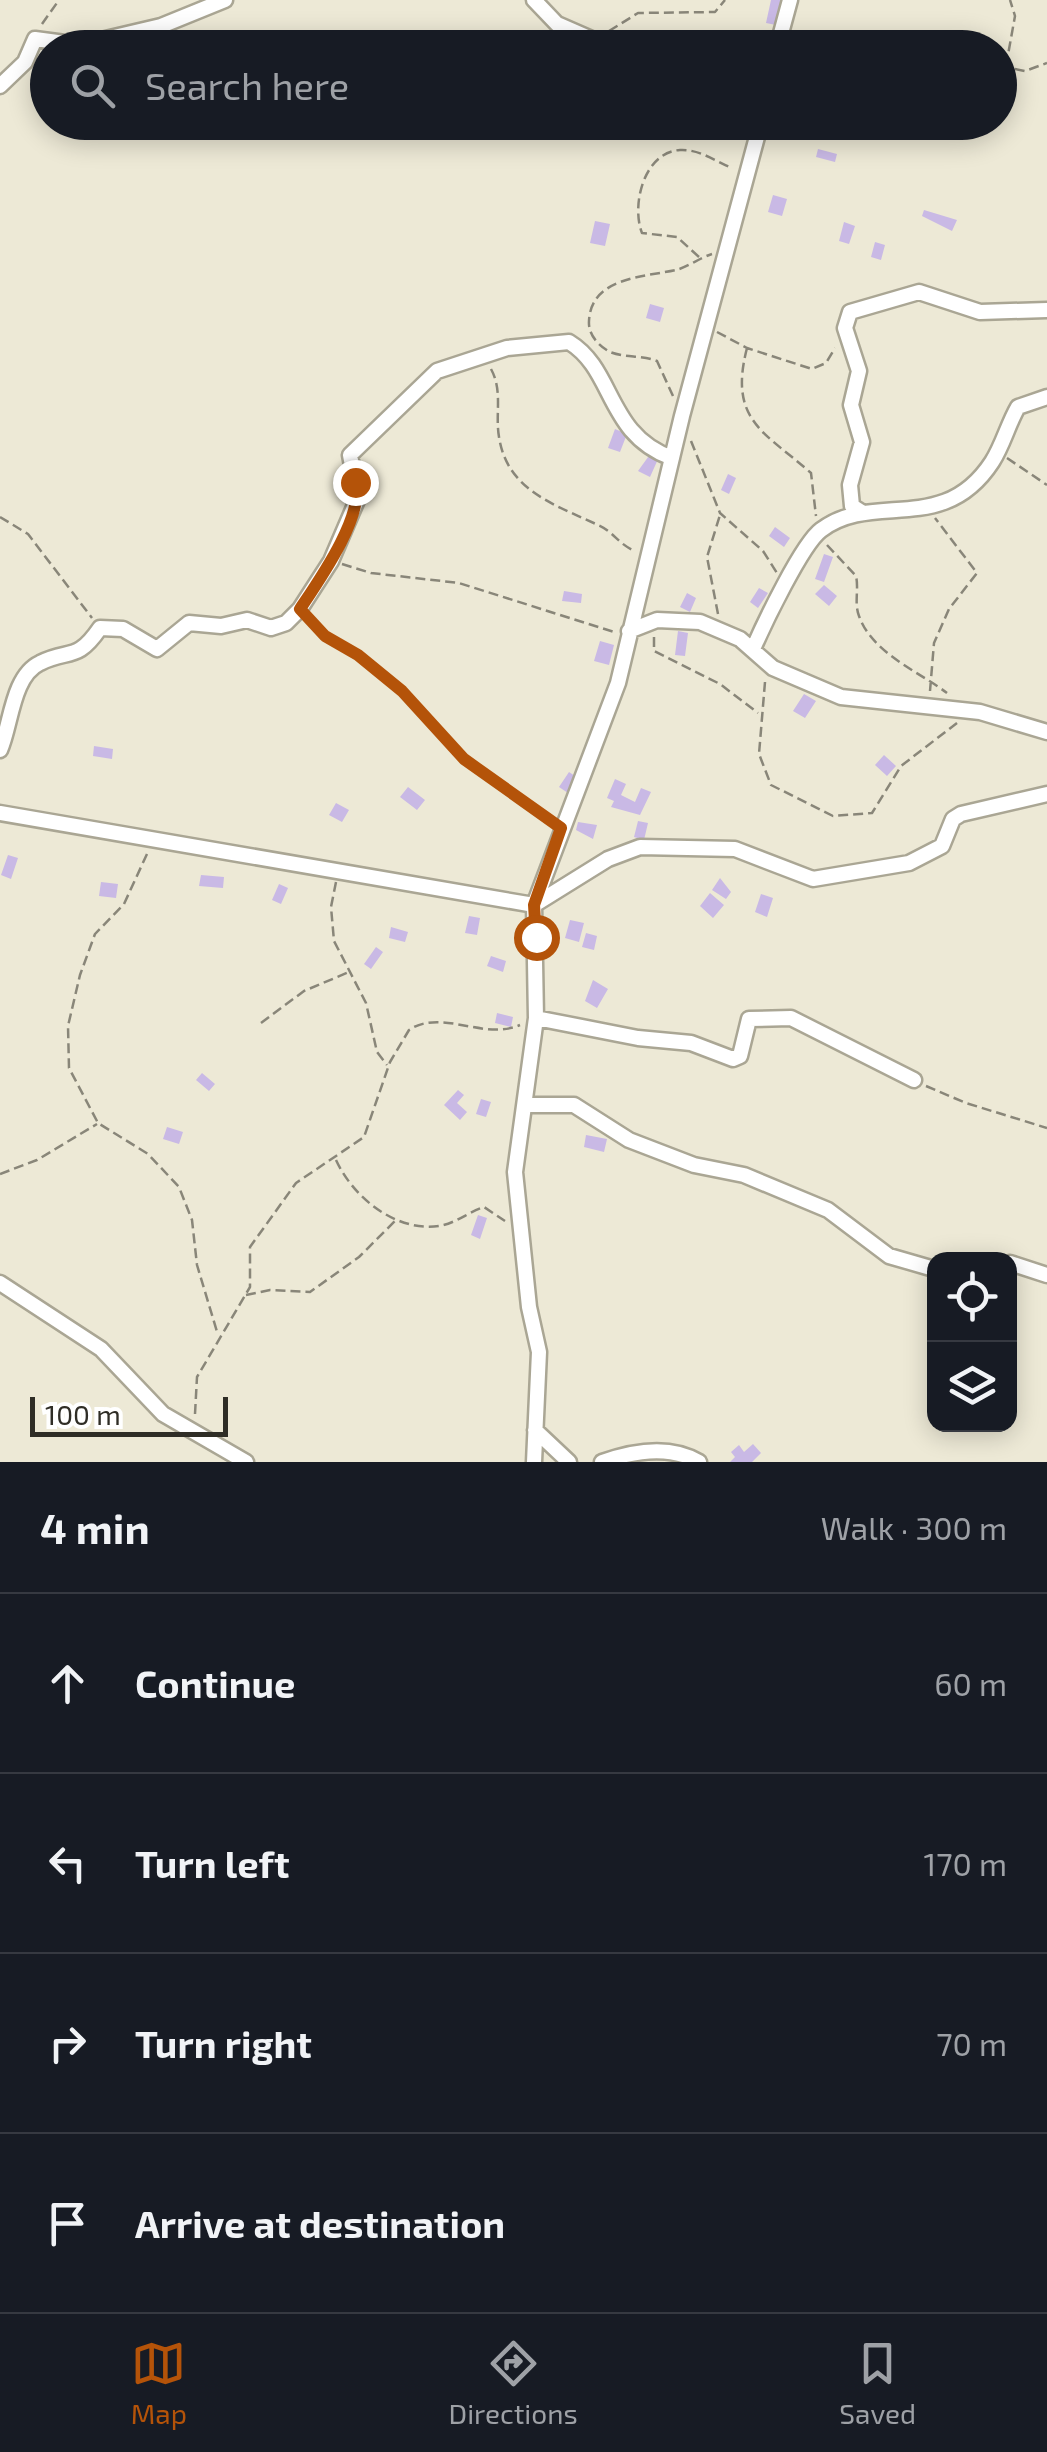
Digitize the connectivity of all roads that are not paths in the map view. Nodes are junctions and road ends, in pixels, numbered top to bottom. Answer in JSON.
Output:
{"nodes":[{"id":1,"x":225,"y":0,"type":"edge"},
{"id":2,"x":534,"y":0,"type":"edge"},
{"id":3,"x":790,"y":0,"type":"edge"},
{"id":4,"x":144,"y":30,"type":"edge"},
{"id":5,"x":571,"y":30,"type":"edge"},
{"id":6,"x":782,"y":30,"type":"edge"},
{"id":7,"x":30,"y":52,"type":"edge"},
{"id":8,"x":0,"y":86,"type":"edge"},
{"id":9,"x":757,"y":140,"type":"edge"},
{"id":10,"x":1047,"y":310,"type":"edge"},
{"id":11,"x":1047,"y":398,"type":"edge"},
{"id":12,"x":672,"y":458,"type":"junction"},
{"id":13,"x":863,"y":513,"type":"junction"},
{"id":14,"x":629,"y":630,"type":"junction"},
{"id":15,"x":753,"y":649,"type":"junction"},
{"id":16,"x":1047,"y":732,"type":"edge"},
{"id":17,"x":0,"y":750,"type":"edge"},
{"id":18,"x":1047,"y":794,"type":"edge"},
{"id":19,"x":0,"y":812,"type":"edge"},
{"id":20,"x":534,"y":905,"type":"junction"},
{"id":21,"x":536,"y":1018,"type":"junction"},
{"id":22,"x":914,"y":1080,"type":"road end"},
{"id":23,"x":527,"y":1106,"type":"junction"},
{"id":24,"x":1017,"y":1265,"type":"edge"},
{"id":25,"x":927,"y":1267,"type":"edge"},
{"id":26,"x":1047,"y":1276,"type":"edge"},
{"id":27,"x":0,"y":1284,"type":"edge"},
{"id":28,"x":535,"y":1430,"type":"junction"},
{"id":29,"x":246,"y":1462,"type":"edge"},
{"id":30,"x":534,"y":1462,"type":"edge"},
{"id":31,"x":570,"y":1462,"type":"edge"},
{"id":32,"x":602,"y":1462,"type":"edge"},
{"id":33,"x":698,"y":1462,"type":"edge"}],
"edges":[{"from":1,"to":4,"type":"street"},
{"from":2,"to":5,"type":"street"},
{"from":3,"to":6,"type":"street"},
{"from":7,"to":8,"type":"street"},
{"from":9,"to":12,"type":"street"},
{"from":10,"to":13,"type":"street"},
{"from":11,"to":13,"type":"street"},
{"from":12,"to":14,"type":"street"},
{"from":12,"to":17,"type":"street"},
{"from":13,"to":15,"type":"street"},
{"from":14,"to":15,"type":"street"},
{"from":14,"to":20,"type":"street"},
{"from":15,"to":16,"type":"street"},
{"from":18,"to":20,"type":"street"},
{"from":19,"to":20,"type":"street"},
{"from":20,"to":21,"type":"street"},
{"from":21,"to":22,"type":"street"},
{"from":21,"to":23,"type":"street"},
{"from":23,"to":25,"type":"street"},
{"from":23,"to":28,"type":"street"},
{"from":24,"to":26,"type":"street"},
{"from":27,"to":29,"type":"street"},
{"from":28,"to":30,"type":"street"},
{"from":28,"to":31,"type":"street"},
{"from":32,"to":33,"type":"street"}]}
